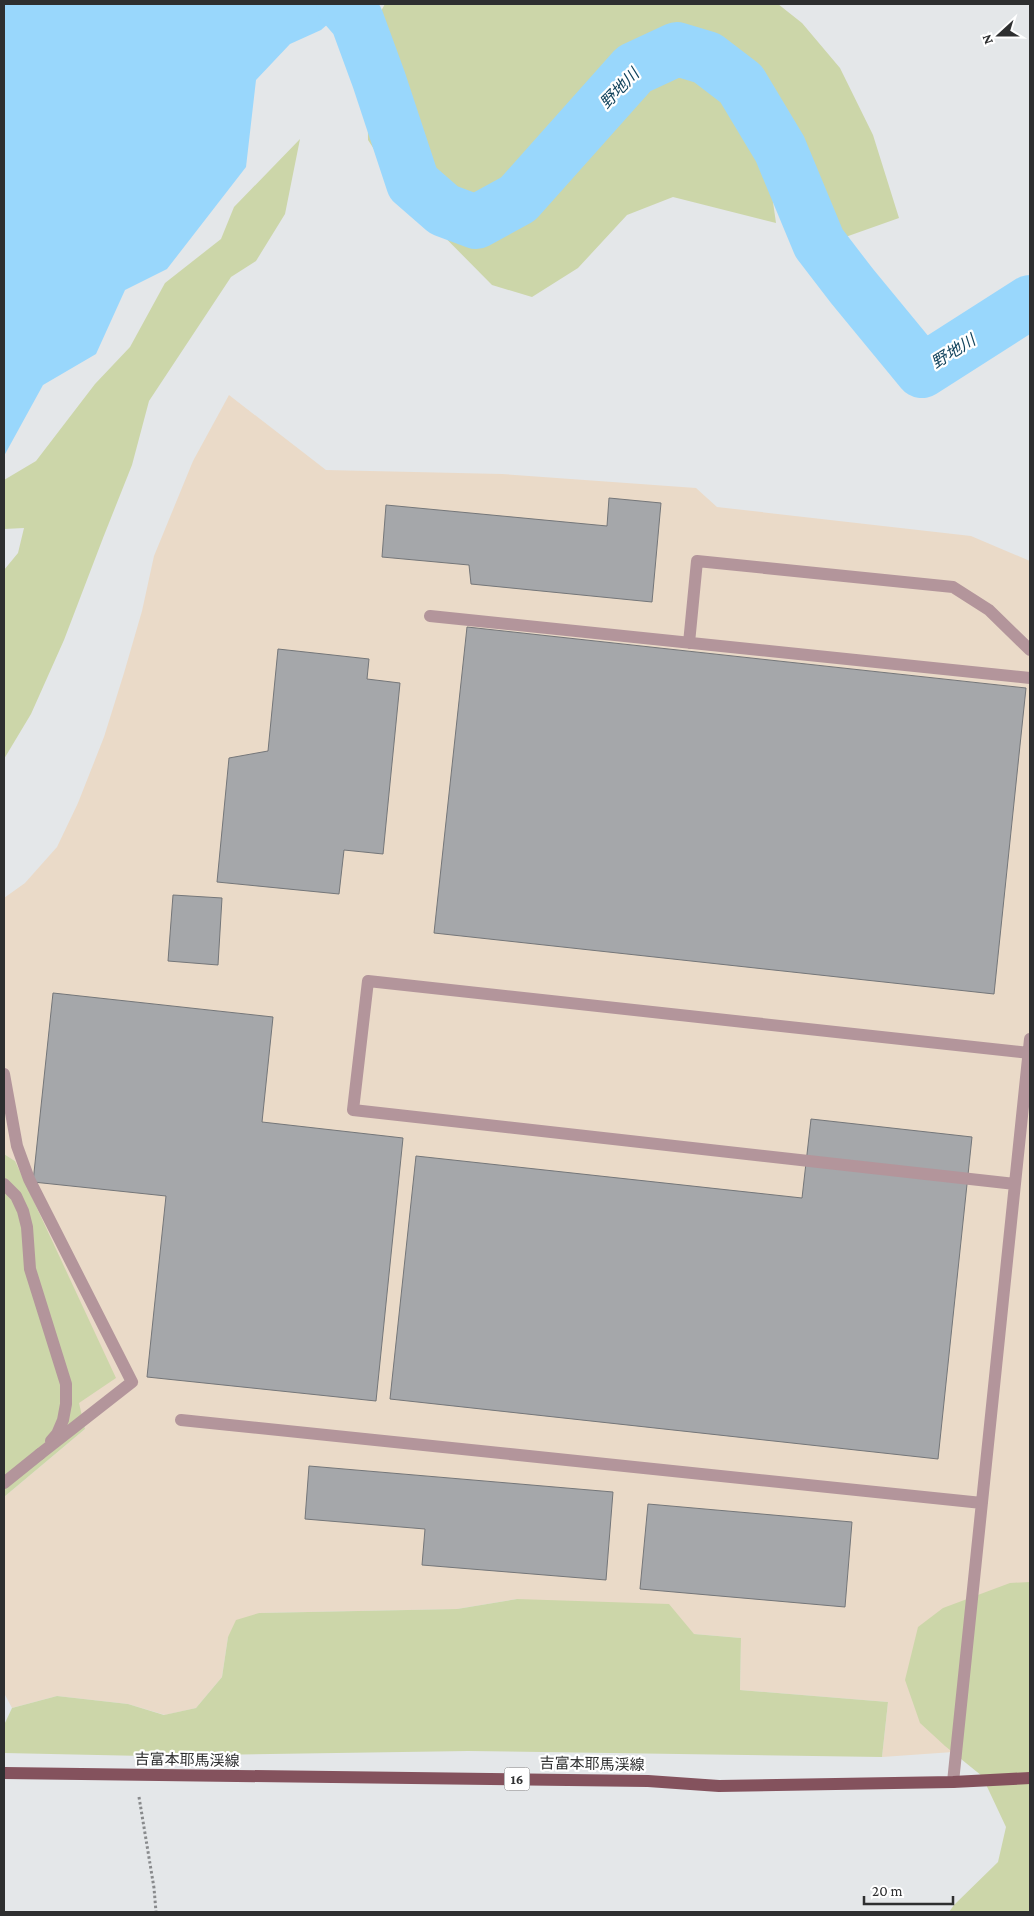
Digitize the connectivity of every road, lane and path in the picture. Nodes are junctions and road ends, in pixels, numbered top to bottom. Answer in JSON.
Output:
{"nodes":[{"id":1,"x":430,"y":616,"type":"dead end"},
{"id":2,"x":690,"y":643,"type":"junction"},
{"id":3,"x":1030,"y":650,"type":"edge"},
{"id":4,"x":1030,"y":678,"type":"edge"},
{"id":5,"x":1030,"y":1039,"type":"edge"},
{"id":6,"x":1029,"y":1053,"type":"junction"},
{"id":7,"x":4,"y":1074,"type":"edge"},
{"id":8,"x":4,"y":1184,"type":"edge"},
{"id":9,"x":1016,"y":1184,"type":"junction"},
{"id":10,"x":181,"y":1420,"type":"dead end"},
{"id":11,"x":40,"y":1454,"type":"junction"},
{"id":12,"x":4,"y":1483,"type":"edge"},
{"id":13,"x":982,"y":1503,"type":"junction"},
{"id":14,"x":4,"y":1773,"type":"edge"},
{"id":15,"x":134,"y":1776,"type":"junction"},
{"id":16,"x":1030,"y":1778,"type":"edge"},
{"id":17,"x":953,"y":1782,"type":"junction"},
{"id":18,"x":156,"y":1912,"type":"edge"}],
"edges":[{"from":1,"to":2,"type":"street"},
{"from":2,"to":3,"type":"street"},
{"from":2,"to":4,"type":"street"},
{"from":5,"to":6,"type":"street"},
{"from":6,"to":9,"type":"street"},
{"from":6,"to":9,"type":"street"},
{"from":7,"to":11,"type":"street"},
{"from":8,"to":11,"type":"street"},
{"from":9,"to":13,"type":"street"},
{"from":10,"to":13,"type":"street"},
{"from":11,"to":12,"type":"street"},
{"from":13,"to":17,"type":"street"},
{"from":14,"to":15,"type":"main road","name":"吉富本耶馬渓線","number":"16"},
{"from":15,"to":17,"type":"main road","name":"吉富本耶馬渓線","number":"16"},
{"from":15,"to":18,"type":"path"},
{"from":16,"to":17,"type":"main road","name":"吉富本耶馬渓線","number":"16"}]}
